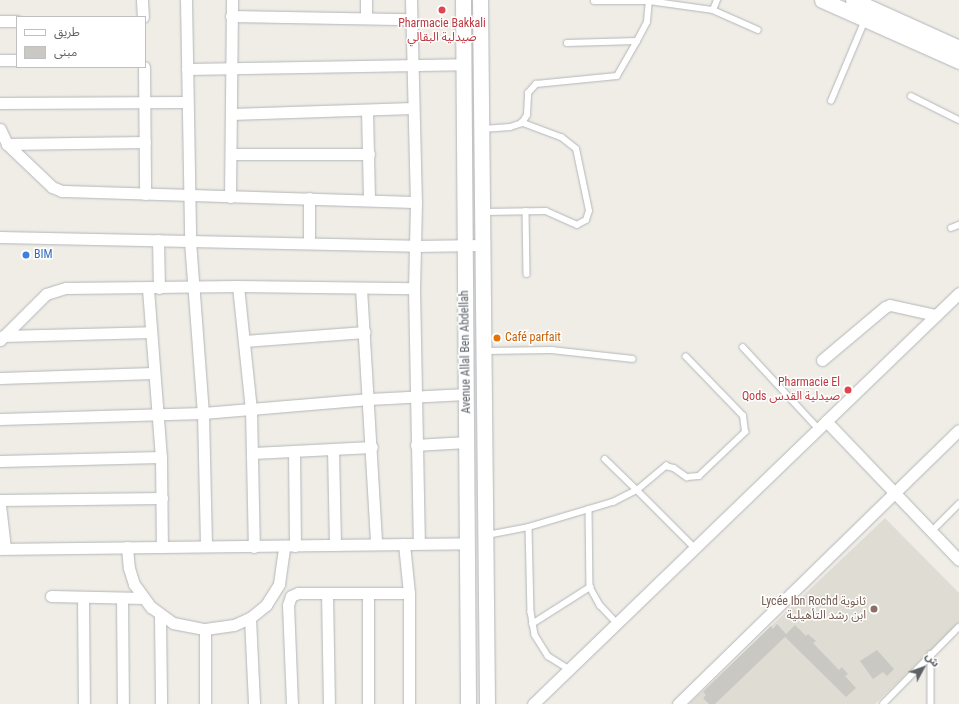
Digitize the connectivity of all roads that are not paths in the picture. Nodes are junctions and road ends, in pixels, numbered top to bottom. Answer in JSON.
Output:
{"nodes":[{"id":1,"x":142,"y":0,"type":"edge"},
{"id":2,"x":186,"y":0,"type":"edge"},
{"id":3,"x":232,"y":0,"type":"edge"},
{"id":4,"x":366,"y":0,"type":"edge"},
{"id":5,"x":411,"y":0,"type":"edge"},
{"id":6,"x":463,"y":0,"type":"edge"},
{"id":7,"x":480,"y":0,"type":"edge"},
{"id":8,"x":717,"y":0,"type":"edge"},
{"id":9,"x":822,"y":0,"type":"edge"},
{"id":10,"x":853,"y":0,"type":"edge"},
{"id":11,"x":649,"y":1,"type":"junction"},
{"id":12,"x":594,"y":2,"type":"dead end"},
{"id":13,"x":713,"y":10,"type":"junction"},
{"id":14,"x":143,"y":16,"type":"edge"},
{"id":15,"x":231,"y":16,"type":"junction"},
{"id":16,"x":366,"y":18,"type":"junction"},
{"id":17,"x":411,"y":19,"type":"junction"},
{"id":18,"x":865,"y":19,"type":"junction"},
{"id":19,"x":0,"y":21,"type":"edge"},
{"id":20,"x":16,"y":21,"type":"edge"},
{"id":21,"x":758,"y":30,"type":"dead end"},
{"id":22,"x":637,"y":41,"type":"junction"},
{"id":23,"x":567,"y":43,"type":"dead end"},
{"id":24,"x":959,"y":48,"type":"edge"},
{"id":25,"x":0,"y":60,"type":"edge"},
{"id":26,"x":16,"y":60,"type":"edge"},
{"id":27,"x":959,"y":61,"type":"edge"},
{"id":28,"x":463,"y":64,"type":"junction"},
{"id":29,"x":411,"y":65,"type":"junction"},
{"id":30,"x":144,"y":68,"type":"edge"},
{"id":31,"x":187,"y":69,"type":"junction"},
{"id":32,"x":231,"y":69,"type":"junction"},
{"id":33,"x":911,"y":96,"type":"dead end"},
{"id":34,"x":831,"y":101,"type":"dead end"},
{"id":35,"x":145,"y":102,"type":"junction"},
{"id":36,"x":186,"y":102,"type":"junction"},
{"id":37,"x":0,"y":103,"type":"edge"},
{"id":38,"x":413,"y":108,"type":"junction"},
{"id":39,"x":367,"y":110,"type":"junction"},
{"id":40,"x":231,"y":114,"type":"junction"},
{"id":41,"x":959,"y":120,"type":"edge"},
{"id":42,"x":522,"y":123,"type":"junction"},
{"id":43,"x":481,"y":129,"type":"junction"},
{"id":44,"x":0,"y":130,"type":"edge"},
{"id":45,"x":145,"y":142,"type":"junction"},
{"id":46,"x":7,"y":144,"type":"junction"},
{"id":47,"x":231,"y":154,"type":"junction"},
{"id":48,"x":369,"y":154,"type":"junction"},
{"id":49,"x":145,"y":194,"type":"junction"},
{"id":50,"x":190,"y":195,"type":"junction"},
{"id":51,"x":230,"y":197,"type":"junction"},
{"id":52,"x":309,"y":198,"type":"junction"},
{"id":53,"x":369,"y":199,"type":"junction"},
{"id":54,"x":416,"y":202,"type":"junction"},
{"id":55,"x":526,"y":211,"type":"junction"},
{"id":56,"x":482,"y":212,"type":"junction"},
{"id":57,"x":959,"y":225,"type":"edge"},
{"id":58,"x":951,"y":228,"type":"dead end"},
{"id":59,"x":0,"y":237,"type":"edge"},
{"id":60,"x":158,"y":240,"type":"junction"},
{"id":61,"x":190,"y":240,"type":"junction"},
{"id":62,"x":309,"y":243,"type":"junction"},
{"id":63,"x":482,"y":245,"type":"junction"},
{"id":64,"x":415,"y":246,"type":"junction"},
{"id":65,"x":465,"y":246,"type":"junction"},
{"id":66,"x":527,"y":274,"type":"dead end"},
{"id":67,"x":193,"y":286,"type":"junction"},
{"id":68,"x":238,"y":286,"type":"junction"},
{"id":69,"x":361,"y":288,"type":"junction"},
{"id":70,"x":414,"y":288,"type":"junction"},
{"id":71,"x":153,"y":289,"type":"junction"},
{"id":72,"x":959,"y":293,"type":"edge"},
{"id":73,"x":936,"y":315,"type":"junction"},
{"id":74,"x":151,"y":332,"type":"junction"},
{"id":75,"x":365,"y":332,"type":"junction"},
{"id":76,"x":2,"y":338,"type":"edge"},
{"id":77,"x":244,"y":341,"type":"junction"},
{"id":78,"x":743,"y":347,"type":"dead end"},
{"id":79,"x":484,"y":352,"type":"junction"},
{"id":80,"x":686,"y":357,"type":"dead end"},
{"id":81,"x":634,"y":359,"type":"dead end"},
{"id":82,"x":822,"y":360,"type":"dead end"},
{"id":83,"x":154,"y":372,"type":"junction"},
{"id":84,"x":0,"y":378,"type":"edge"},
{"id":85,"x":466,"y":394,"type":"junction"},
{"id":86,"x":415,"y":396,"type":"junction"},
{"id":87,"x":369,"y":399,"type":"junction"},
{"id":88,"x":252,"y":409,"type":"junction"},
{"id":89,"x":203,"y":413,"type":"junction"},
{"id":90,"x":158,"y":414,"type":"junction"},
{"id":91,"x":0,"y":419,"type":"edge"},
{"id":92,"x":822,"y":425,"type":"junction"},
{"id":93,"x":959,"y":430,"type":"edge"},
{"id":94,"x":466,"y":442,"type":"junction"},
{"id":95,"x":416,"y":445,"type":"junction"},
{"id":96,"x":372,"y":447,"type":"junction"},
{"id":97,"x":333,"y":449,"type":"junction"},
{"id":98,"x":294,"y":451,"type":"junction"},
{"id":99,"x":253,"y":453,"type":"junction"},
{"id":100,"x":161,"y":457,"type":"junction"},
{"id":101,"x":605,"y":459,"type":"dead end"},
{"id":102,"x":0,"y":461,"type":"edge"},
{"id":103,"x":637,"y":490,"type":"junction"},
{"id":104,"x":896,"y":493,"type":"junction"},
{"id":105,"x":162,"y":498,"type":"junction"},
{"id":106,"x":0,"y":500,"type":"edge"},
{"id":107,"x":959,"y":504,"type":"edge"},
{"id":108,"x":0,"y":505,"type":"edge"},
{"id":109,"x":589,"y":509,"type":"junction"},
{"id":110,"x":529,"y":527,"type":"junction"},
{"id":111,"x":932,"y":531,"type":"junction"},
{"id":112,"x":487,"y":535,"type":"junction"},
{"id":113,"x":419,"y":543,"type":"junction"},
{"id":114,"x":468,"y":543,"type":"junction"},
{"id":115,"x":376,"y":544,"type":"junction"},
{"id":116,"x":404,"y":544,"type":"junction"},
{"id":117,"x":206,"y":545,"type":"junction"},
{"id":118,"x":335,"y":545,"type":"junction"},
{"id":119,"x":290,"y":546,"type":"junction"},
{"id":120,"x":162,"y":547,"type":"junction"},
{"id":121,"x":254,"y":547,"type":"junction"},
{"id":122,"x":694,"y":547,"type":"junction"},
{"id":123,"x":2,"y":548,"type":"edge"},
{"id":124,"x":128,"y":548,"type":"junction"},
{"id":125,"x":959,"y":560,"type":"edge"},
{"id":126,"x":590,"y":587,"type":"junction"},
{"id":127,"x":327,"y":593,"type":"junction"},
{"id":128,"x":368,"y":593,"type":"junction"},
{"id":129,"x":409,"y":593,"type":"junction"},
{"id":130,"x":51,"y":596,"type":"dead end"},
{"id":131,"x":83,"y":597,"type":"junction"},
{"id":132,"x":122,"y":598,"type":"junction"},
{"id":133,"x":144,"y":598,"type":"junction"},
{"id":134,"x":160,"y":616,"type":"junction"},
{"id":135,"x":250,"y":618,"type":"junction"},
{"id":136,"x":617,"y":623,"type":"junction"},
{"id":137,"x":532,"y":624,"type":"junction"},
{"id":138,"x":959,"y":628,"type":"edge"},
{"id":139,"x":205,"y":629,"type":"junction"},
{"id":140,"x":931,"y":654,"type":"junction"},
{"id":141,"x":569,"y":669,"type":"junction"},
{"id":142,"x":84,"y":704,"type":"edge"},
{"id":143,"x":123,"y":704,"type":"edge"},
{"id":144,"x":161,"y":704,"type":"edge"},
{"id":145,"x":205,"y":704,"type":"edge"},
{"id":146,"x":254,"y":704,"type":"edge"},
{"id":147,"x":292,"y":704,"type":"edge"},
{"id":148,"x":329,"y":704,"type":"edge"},
{"id":149,"x":368,"y":704,"type":"edge"},
{"id":150,"x":409,"y":704,"type":"edge"},
{"id":151,"x":468,"y":704,"type":"edge"},
{"id":152,"x":487,"y":704,"type":"edge"},
{"id":153,"x":533,"y":704,"type":"edge"},
{"id":154,"x":678,"y":704,"type":"edge"},
{"id":155,"x":882,"y":704,"type":"edge"},
{"id":156,"x":931,"y":704,"type":"edge"}],
"edges":[{"from":1,"to":14,"type":"street"},
{"from":2,"to":31,"type":"street"},
{"from":3,"to":15,"type":"street"},
{"from":4,"to":16,"type":"street"},
{"from":5,"to":17,"type":"street"},
{"from":6,"to":28,"type":"street","name":"Avenue Allal Ben Abdellah"},
{"from":7,"to":43,"type":"street","name":"Avenue Allal Ben Abdellah"},
{"from":8,"to":13,"type":"lane"},
{"from":9,"to":18,"type":"street"},
{"from":10,"to":24,"type":"street"},
{"from":11,"to":12,"type":"lane"},
{"from":11,"to":13,"type":"lane"},
{"from":11,"to":22,"type":"lane"},
{"from":13,"to":21,"type":"lane"},
{"from":15,"to":16,"type":"street"},
{"from":15,"to":32,"type":"street"},
{"from":16,"to":17,"type":"street"},
{"from":17,"to":29,"type":"street"},
{"from":18,"to":27,"type":"street"},
{"from":18,"to":34,"type":"lane"},
{"from":19,"to":20,"type":"street"},
{"from":22,"to":23,"type":"lane"},
{"from":22,"to":42,"type":"lane"},
{"from":25,"to":26,"type":"street"},
{"from":28,"to":29,"type":"street"},
{"from":28,"to":65,"type":"street","name":"Avenue Allal Ben Abdellah"},
{"from":29,"to":32,"type":"street"},
{"from":29,"to":38,"type":"street"},
{"from":30,"to":35,"type":"street"},
{"from":31,"to":32,"type":"street"},
{"from":31,"to":36,"type":"street"},
{"from":32,"to":40,"type":"street"},
{"from":33,"to":41,"type":"lane"},
{"from":35,"to":36,"type":"street"},
{"from":35,"to":37,"type":"street"},
{"from":35,"to":45,"type":"street"},
{"from":36,"to":50,"type":"street"},
{"from":38,"to":39,"type":"street"},
{"from":38,"to":54,"type":"street"},
{"from":39,"to":40,"type":"street"},
{"from":39,"to":48,"type":"street"},
{"from":40,"to":47,"type":"street"},
{"from":42,"to":43,"type":"lane"},
{"from":42,"to":55,"type":"lane"},
{"from":43,"to":56,"type":"street","name":"Avenue Allal Ben Abdellah"},
{"from":44,"to":46,"type":"street"},
{"from":45,"to":46,"type":"street"},
{"from":45,"to":49,"type":"street"},
{"from":46,"to":49,"type":"street"},
{"from":47,"to":48,"type":"street"},
{"from":47,"to":51,"type":"street"},
{"from":48,"to":53,"type":"street"},
{"from":49,"to":50,"type":"street"},
{"from":50,"to":51,"type":"street"},
{"from":50,"to":61,"type":"street"},
{"from":51,"to":52,"type":"street"},
{"from":52,"to":53,"type":"street"},
{"from":52,"to":62,"type":"street"},
{"from":53,"to":54,"type":"street"},
{"from":54,"to":64,"type":"street"},
{"from":55,"to":56,"type":"lane"},
{"from":55,"to":66,"type":"lane"},
{"from":56,"to":63,"type":"street","name":"Avenue Allal Ben Abdellah"},
{"from":57,"to":58,"type":"lane"},
{"from":59,"to":60,"type":"street"},
{"from":60,"to":61,"type":"street"},
{"from":60,"to":71,"type":"street"},
{"from":61,"to":62,"type":"street"},
{"from":61,"to":67,"type":"street"},
{"from":62,"to":64,"type":"street"},
{"from":63,"to":65,"type":"street"},
{"from":63,"to":79,"type":"street","name":"Avenue Allal Ben Abdellah"},
{"from":64,"to":65,"type":"street"},
{"from":64,"to":70,"type":"street"},
{"from":65,"to":85,"type":"street","name":"Avenue Allal Ben Abdellah"},
{"from":67,"to":68,"type":"street"},
{"from":67,"to":71,"type":"street"},
{"from":67,"to":89,"type":"street"},
{"from":68,"to":69,"type":"street"},
{"from":68,"to":77,"type":"street"},
{"from":69,"to":70,"type":"street"},
{"from":69,"to":75,"type":"street"},
{"from":70,"to":86,"type":"street"},
{"from":71,"to":74,"type":"street"},
{"from":71,"to":76,"type":"street"},
{"from":72,"to":73,"type":"street"},
{"from":73,"to":82,"type":"street"},
{"from":73,"to":92,"type":"street"},
{"from":74,"to":76,"type":"street"},
{"from":74,"to":83,"type":"street"},
{"from":75,"to":77,"type":"street"},
{"from":75,"to":87,"type":"street"},
{"from":77,"to":88,"type":"street"},
{"from":78,"to":92,"type":"lane"},
{"from":79,"to":81,"type":"lane"},
{"from":79,"to":112,"type":"street","name":"Avenue Allal Ben Abdellah"},
{"from":80,"to":103,"type":"lane"},
{"from":83,"to":84,"type":"street"},
{"from":83,"to":90,"type":"street"},
{"from":85,"to":86,"type":"street"},
{"from":85,"to":94,"type":"street","name":"Avenue Allal Ben Abdellah"},
{"from":86,"to":87,"type":"street"},
{"from":86,"to":95,"type":"street"},
{"from":87,"to":88,"type":"street"},
{"from":87,"to":96,"type":"street"},
{"from":88,"to":89,"type":"street"},
{"from":88,"to":99,"type":"street"},
{"from":89,"to":90,"type":"street"},
{"from":89,"to":117,"type":"street"},
{"from":90,"to":91,"type":"street"},
{"from":90,"to":100,"type":"street"},
{"from":92,"to":104,"type":"street"},
{"from":92,"to":122,"type":"street"},
{"from":93,"to":104,"type":"street"},
{"from":94,"to":95,"type":"street"},
{"from":94,"to":114,"type":"street","name":"Avenue Allal Ben Abdellah"},
{"from":95,"to":113,"type":"street"},
{"from":96,"to":97,"type":"street"},
{"from":96,"to":115,"type":"street"},
{"from":97,"to":98,"type":"street"},
{"from":97,"to":118,"type":"street"},
{"from":98,"to":99,"type":"street"},
{"from":98,"to":119,"type":"street"},
{"from":99,"to":121,"type":"street"},
{"from":100,"to":102,"type":"street"},
{"from":100,"to":105,"type":"street"},
{"from":101,"to":103,"type":"lane"},
{"from":103,"to":109,"type":"lane"},
{"from":103,"to":122,"type":"lane"},
{"from":104,"to":111,"type":"street"},
{"from":104,"to":154,"type":"street"},
{"from":105,"to":106,"type":"street"},
{"from":105,"to":120,"type":"street"},
{"from":107,"to":111,"type":"lane"},
{"from":108,"to":123,"type":"street"},
{"from":109,"to":110,"type":"lane"},
{"from":109,"to":126,"type":"lane"},
{"from":110,"to":112,"type":"lane"},
{"from":110,"to":137,"type":"lane"},
{"from":111,"to":125,"type":"street"},
{"from":112,"to":152,"type":"street","name":"Avenue Allal Ben Abdellah"},
{"from":113,"to":114,"type":"street"},
{"from":113,"to":116,"type":"street"},
{"from":114,"to":151,"type":"street","name":"Avenue Allal Ben Abdellah"},
{"from":115,"to":116,"type":"street"},
{"from":115,"to":118,"type":"street"},
{"from":116,"to":129,"type":"street"},
{"from":117,"to":120,"type":"street"},
{"from":117,"to":121,"type":"street"},
{"from":118,"to":119,"type":"street"},
{"from":119,"to":121,"type":"street"},
{"from":119,"to":135,"type":"street"},
{"from":120,"to":124,"type":"street"},
{"from":122,"to":136,"type":"street"},
{"from":123,"to":124,"type":"street"},
{"from":124,"to":133,"type":"street"},
{"from":126,"to":136,"type":"lane"},
{"from":126,"to":137,"type":"lane"},
{"from":127,"to":128,"type":"street"},
{"from":127,"to":147,"type":"street"},
{"from":127,"to":148,"type":"street"},
{"from":128,"to":129,"type":"street"},
{"from":128,"to":149,"type":"street"},
{"from":129,"to":150,"type":"street"},
{"from":130,"to":131,"type":"street"},
{"from":131,"to":132,"type":"street"},
{"from":131,"to":142,"type":"street"},
{"from":132,"to":133,"type":"street"},
{"from":132,"to":143,"type":"street"},
{"from":133,"to":134,"type":"street"},
{"from":134,"to":139,"type":"street"},
{"from":134,"to":144,"type":"street"},
{"from":135,"to":139,"type":"street"},
{"from":135,"to":146,"type":"street"},
{"from":136,"to":141,"type":"street"},
{"from":137,"to":141,"type":"lane"},
{"from":138,"to":140,"type":"lane"},
{"from":139,"to":145,"type":"street"},
{"from":140,"to":155,"type":"lane"},
{"from":140,"to":156,"type":"lane"},
{"from":141,"to":153,"type":"street"}]}
